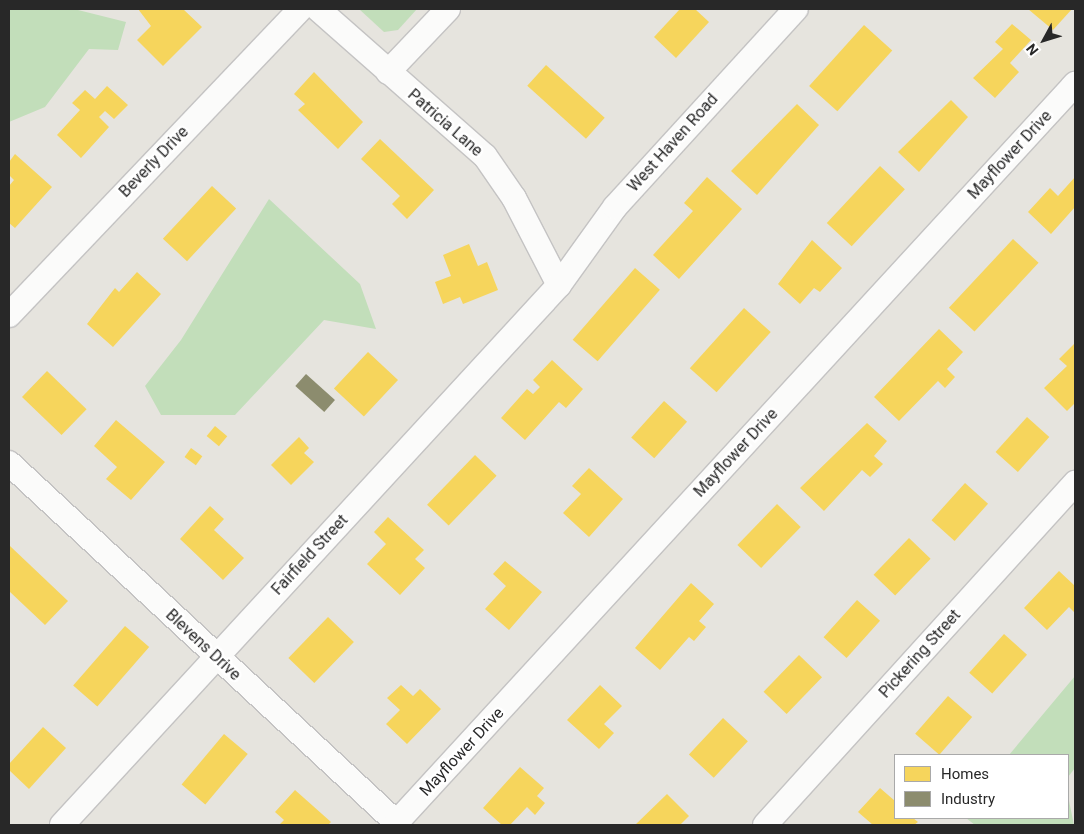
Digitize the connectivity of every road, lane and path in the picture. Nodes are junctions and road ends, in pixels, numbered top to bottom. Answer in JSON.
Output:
{"nodes":[{"id":1,"x":300,"y":9,"type":"edge"},
{"id":2,"x":318,"y":9,"type":"edge"},
{"id":3,"x":448,"y":9,"type":"edge"},
{"id":4,"x":796,"y":9,"type":"edge"},
{"id":5,"x":388,"y":72,"type":"junction"},
{"id":6,"x":1075,"y":84,"type":"edge"},
{"id":7,"x":559,"y":285,"type":"junction"},
{"id":8,"x":9,"y":315,"type":"edge"},
{"id":9,"x":9,"y":463,"type":"edge"},
{"id":10,"x":1075,"y":483,"type":"edge"},
{"id":11,"x":216,"y":658,"type":"junction"},
{"id":12,"x":778,"y":821,"type":"edge"},
{"id":13,"x":397,"y":824,"type":"edge"},
{"id":14,"x":62,"y":825,"type":"edge"}],
"edges":[{"from":1,"to":8,"type":"street","name":"Beverly Drive"},
{"from":2,"to":5,"type":"street","name":"Patricia Lane"},
{"from":3,"to":5,"type":"street"},
{"from":4,"to":7,"type":"street","name":"West Haven Road"},
{"from":5,"to":7,"type":"street","name":"Patricia Lane"},
{"from":6,"to":13,"type":"street","name":"Mayflower Drive"},
{"from":7,"to":11,"type":"street","name":"Fairfield Street"},
{"from":9,"to":11,"type":"street","name":"Blevens Drive"},
{"from":10,"to":12,"type":"street","name":"Pickering Street"},
{"from":11,"to":13,"type":"street","name":"Blevens Drive"},
{"from":11,"to":14,"type":"street","name":"Fairfield Street"}]}
